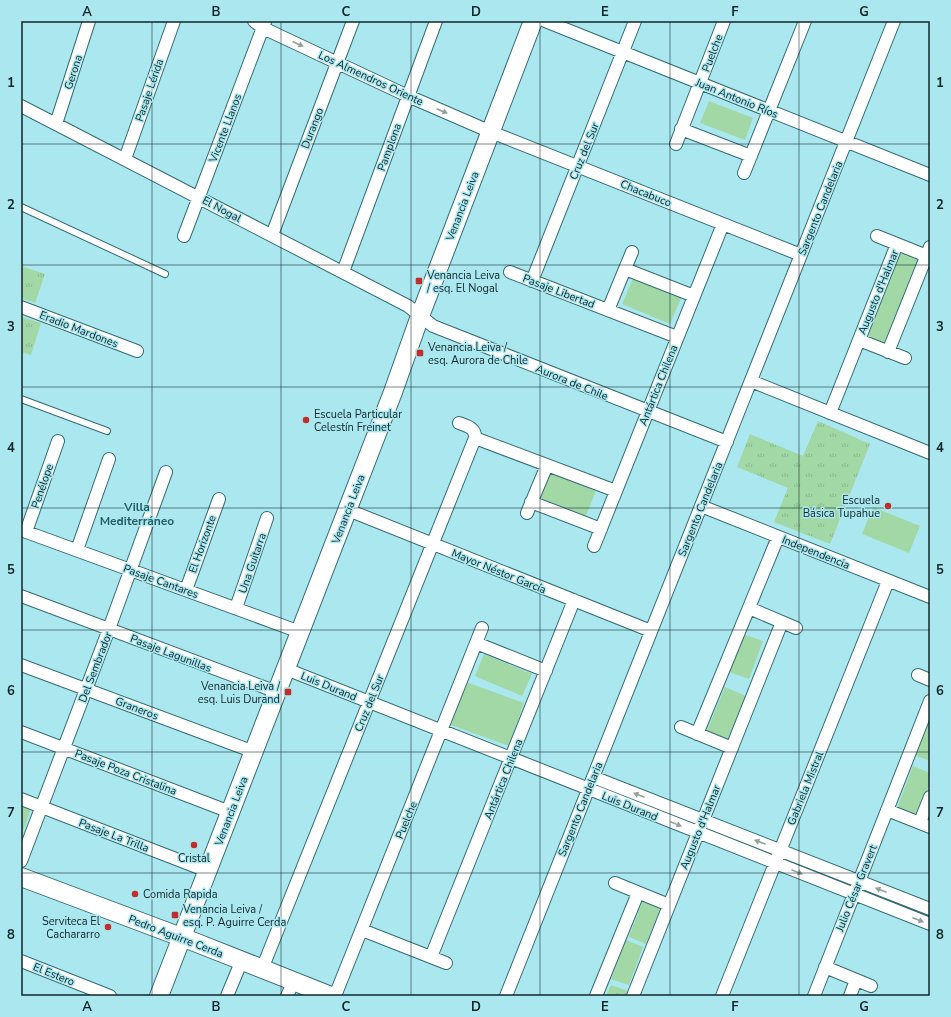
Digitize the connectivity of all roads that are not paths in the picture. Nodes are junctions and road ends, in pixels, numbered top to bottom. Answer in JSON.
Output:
{"nodes":[{"id":1,"x":89,"y":21,"type":"edge"},
{"id":2,"x":174,"y":21,"type":"edge"},
{"id":3,"x":353,"y":21,"type":"edge"},
{"id":4,"x":436,"y":21,"type":"edge"},
{"id":5,"x":533,"y":21,"type":"edge"},
{"id":6,"x":545,"y":21,"type":"edge"},
{"id":7,"x":636,"y":21,"type":"edge"},
{"id":8,"x":724,"y":21,"type":"edge"},
{"id":9,"x":805,"y":21,"type":"edge"},
{"id":10,"x":894,"y":21,"type":"edge"},
{"id":11,"x":261,"y":23,"type":"edge"},
{"id":12,"x":623,"y":52,"type":"junction"},
{"id":13,"x":337,"y":63,"type":"junction"},
{"id":14,"x":700,"y":83,"type":"junction"},
{"id":15,"x":408,"y":96,"type":"junction"},
{"id":16,"x":21,"y":106,"type":"edge"},
{"id":17,"x":769,"y":111,"type":"junction"},
{"id":18,"x":56,"y":124,"type":"junction"},
{"id":19,"x":681,"y":129,"type":"junction"},
{"id":20,"x":491,"y":132,"type":"junction"},
{"id":21,"x":846,"y":141,"type":"junction"},
{"id":22,"x":676,"y":144,"type":"dead end"},
{"id":23,"x":751,"y":156,"type":"junction"},
{"id":24,"x":125,"y":159,"type":"junction"},
{"id":25,"x":578,"y":166,"type":"junction"},
{"id":26,"x":744,"y":173,"type":"dead end"},
{"id":27,"x":930,"y":175,"type":"edge"},
{"id":28,"x":199,"y":197,"type":"junction"},
{"id":29,"x":21,"y":207,"type":"edge"},
{"id":30,"x":722,"y":224,"type":"junction"},
{"id":31,"x":272,"y":235,"type":"junction"},
{"id":32,"x":184,"y":236,"type":"dead end"},
{"id":33,"x":877,"y":236,"type":"dead end"},
{"id":34,"x":897,"y":244,"type":"junction"},
{"id":35,"x":928,"y":251,"type":"edge"},
{"id":36,"x":632,"y":252,"type":"dead end"},
{"id":37,"x":801,"y":255,"type":"junction"},
{"id":38,"x":625,"y":268,"type":"junction"},
{"id":39,"x":343,"y":272,"type":"junction"},
{"id":40,"x":510,"y":272,"type":"dead end"},
{"id":41,"x":165,"y":274,"type":"dead end"},
{"id":42,"x":532,"y":280,"type":"junction"},
{"id":43,"x":694,"y":296,"type":"junction"},
{"id":44,"x":21,"y":307,"type":"edge"},
{"id":45,"x":608,"y":310,"type":"junction"},
{"id":46,"x":420,"y":316,"type":"junction"},
{"id":47,"x":677,"y":338,"type":"junction"},
{"id":48,"x":859,"y":340,"type":"junction"},
{"id":49,"x":137,"y":351,"type":"dead end"},
{"id":50,"x":888,"y":352,"type":"junction"},
{"id":51,"x":905,"y":358,"type":"dead end"},
{"id":52,"x":751,"y":381,"type":"junction"},
{"id":53,"x":21,"y":399,"type":"edge"},
{"id":54,"x":648,"y":412,"type":"junction"},
{"id":55,"x":830,"y":413,"type":"junction"},
{"id":56,"x":459,"y":423,"type":"dead end"},
{"id":57,"x":108,"y":431,"type":"dead end"},
{"id":58,"x":475,"y":438,"type":"junction"},
{"id":59,"x":58,"y":441,"type":"dead end"},
{"id":60,"x":727,"y":442,"type":"junction"},
{"id":61,"x":930,"y":453,"type":"edge"},
{"id":62,"x":109,"y":459,"type":"dead end"},
{"id":63,"x":547,"y":465,"type":"junction"},
{"id":64,"x":166,"y":472,"type":"dead end"},
{"id":65,"x":616,"y":491,"type":"junction"},
{"id":66,"x":219,"y":499,"type":"dead end"},
{"id":67,"x":701,"y":506,"type":"junction"},
{"id":68,"x":348,"y":510,"type":"junction"},
{"id":69,"x":267,"y":518,"type":"dead end"},
{"id":70,"x":601,"y":529,"type":"junction"},
{"id":71,"x":24,"y":531,"type":"edge"},
{"id":72,"x":778,"y":537,"type":"junction"},
{"id":73,"x":433,"y":544,"type":"junction"},
{"id":74,"x":594,"y":546,"type":"dead end"},
{"id":75,"x":77,"y":550,"type":"junction"},
{"id":76,"x":130,"y":570,"type":"junction"},
{"id":77,"x":888,"y":581,"type":"junction"},
{"id":78,"x":186,"y":590,"type":"junction"},
{"id":79,"x":21,"y":596,"type":"edge"},
{"id":80,"x":930,"y":597,"type":"edge"},
{"id":81,"x":574,"y":600,"type":"junction"},
{"id":82,"x":236,"y":608,"type":"junction"},
{"id":83,"x":749,"y":608,"type":"junction"},
{"id":84,"x":782,"y":622,"type":"junction"},
{"id":85,"x":482,"y":628,"type":"dead end"},
{"id":86,"x":796,"y":628,"type":"dead end"},
{"id":87,"x":109,"y":629,"type":"junction"},
{"id":88,"x":651,"y":631,"type":"junction"},
{"id":89,"x":300,"y":632,"type":"junction"},
{"id":90,"x":476,"y":643,"type":"junction"},
{"id":91,"x":21,"y":665,"type":"edge"},
{"id":92,"x":286,"y":669,"type":"junction"},
{"id":93,"x":546,"y":671,"type":"junction"},
{"id":94,"x":918,"y":675,"type":"dead end"},
{"id":95,"x":930,"y":680,"type":"edge"},
{"id":96,"x":86,"y":689,"type":"junction"},
{"id":97,"x":277,"y":692,"type":"junction"},
{"id":98,"x":930,"y":701,"type":"edge"},
{"id":99,"x":369,"y":702,"type":"junction"},
{"id":100,"x":681,"y":727,"type":"dead end"},
{"id":101,"x":441,"y":731,"type":"junction"},
{"id":102,"x":21,"y":732,"type":"edge"},
{"id":103,"x":698,"y":734,"type":"junction"},
{"id":104,"x":64,"y":748,"type":"junction"},
{"id":105,"x":732,"y":748,"type":"junction"},
{"id":106,"x":254,"y":752,"type":"junction"},
{"id":107,"x":511,"y":759,"type":"junction"},
{"id":108,"x":593,"y":777,"type":"junction"},
{"id":109,"x":588,"y":790,"type":"junction"},
{"id":110,"x":930,"y":796,"type":"edge"},
{"id":111,"x":21,"y":799,"type":"edge"},
{"id":112,"x":42,"y":807,"type":"junction"},
{"id":113,"x":887,"y":810,"type":"junction"},
{"id":114,"x":230,"y":812,"type":"junction"},
{"id":115,"x":703,"y":820,"type":"junction"},
{"id":116,"x":925,"y":824,"type":"edge"},
{"id":117,"x":698,"y":833,"type":"junction"},
{"id":118,"x":780,"y":850,"type":"junction"},
{"id":119,"x":21,"y":861,"type":"edge"},
{"id":120,"x":775,"y":863,"type":"junction"},
{"id":121,"x":207,"y":872,"type":"junction"},
{"id":122,"x":21,"y":877,"type":"edge"},
{"id":123,"x":859,"y":881,"type":"junction"},
{"id":124,"x":615,"y":884,"type":"dead end"},
{"id":125,"x":638,"y":893,"type":"junction"},
{"id":126,"x":854,"y":894,"type":"junction"},
{"id":127,"x":669,"y":905,"type":"junction"},
{"id":128,"x":930,"y":909,"type":"edge"},
{"id":129,"x":930,"y":924,"type":"edge"},
{"id":130,"x":362,"y":930,"type":"junction"},
{"id":131,"x":182,"y":937,"type":"junction"},
{"id":132,"x":431,"y":958,"type":"junction"},
{"id":133,"x":242,"y":960,"type":"junction"},
{"id":134,"x":21,"y":961,"type":"edge"},
{"id":135,"x":446,"y":963,"type":"dead end"},
{"id":136,"x":825,"y":967,"type":"junction"},
{"id":137,"x":262,"y":969,"type":"junction"},
{"id":138,"x":856,"y":980,"type":"junction"},
{"id":139,"x":872,"y":986,"type":"dead end"},
{"id":140,"x":290,"y":989,"type":"edge"},
{"id":141,"x":110,"y":996,"type":"edge"},
{"id":142,"x":159,"y":996,"type":"edge"},
{"id":143,"x":227,"y":996,"type":"edge"},
{"id":144,"x":331,"y":996,"type":"edge"},
{"id":145,"x":335,"y":996,"type":"edge"},
{"id":146,"x":506,"y":996,"type":"edge"},
{"id":147,"x":596,"y":996,"type":"edge"},
{"id":148,"x":633,"y":996,"type":"edge"},
{"id":149,"x":722,"y":996,"type":"edge"},
{"id":150,"x":814,"y":996,"type":"edge"},
{"id":151,"x":850,"y":996,"type":"edge"}],
"edges":[{"from":1,"to":18,"type":"street","name":"Gerona"},
{"from":2,"to":24,"type":"street","name":"Pasaje Lérida"},
{"from":3,"to":13,"type":"street","name":"Durango"},
{"from":4,"to":15,"type":"street","name":"Pamplona"},
{"from":5,"to":20,"type":"street","name":"Venancia Leiva"},
{"from":6,"to":12,"type":"street","name":"Juan Antonio Ríos"},
{"from":7,"to":12,"type":"street","name":"Cruz del Sur"},
{"from":8,"to":14,"type":"street","name":"Puelche"},
{"from":9,"to":17,"type":"street"},
{"from":10,"to":21,"type":"street","name":"Sargento Candelaria"},
{"from":11,"to":13,"type":"street","name":"Los Almendros Oriente","one_way":true},
{"from":11,"to":28,"type":"street","name":"Vicente Llanos"},
{"from":12,"to":14,"type":"street","name":"Juan Antonio Ríos"},
{"from":12,"to":25,"type":"street","name":"Cruz del Sur"},
{"from":13,"to":15,"type":"street","name":"Los Almendros Oriente"},
{"from":13,"to":31,"type":"street","name":"Durango"},
{"from":14,"to":17,"type":"street","name":"Juan Antonio Ríos"},
{"from":14,"to":19,"type":"street","name":"Puelche"},
{"from":15,"to":20,"type":"street","name":"Los Almendros Oriente","one_way":true},
{"from":15,"to":39,"type":"street","name":"Pamplona"},
{"from":16,"to":18,"type":"street","name":"El Nogal"},
{"from":17,"to":21,"type":"street","name":"Juan Antonio Ríos"},
{"from":17,"to":23,"type":"street"},
{"from":18,"to":24,"type":"street","name":"El Nogal"},
{"from":19,"to":22,"type":"street","name":"Puelche"},
{"from":19,"to":23,"type":"street"},
{"from":20,"to":25,"type":"street","name":"Chacabuco"},
{"from":20,"to":46,"type":"street","name":"Venancia Leiva"},
{"from":21,"to":27,"type":"street","name":"Juan Antonio Ríos"},
{"from":21,"to":37,"type":"street","name":"Sargento Candelaria"},
{"from":23,"to":26,"type":"street"},
{"from":24,"to":28,"type":"street","name":"El Nogal"},
{"from":25,"to":30,"type":"street","name":"Chacabuco"},
{"from":25,"to":42,"type":"street","name":"Cruz del Sur"},
{"from":28,"to":31,"type":"street","name":"El Nogal"},
{"from":28,"to":32,"type":"street","name":"Vicente Llanos"},
{"from":29,"to":41,"type":"lane"},
{"from":30,"to":37,"type":"street","name":"Chacabuco"},
{"from":30,"to":43,"type":"street","name":"Antártica Chilena"},
{"from":31,"to":39,"type":"street","name":"El Nogal"},
{"from":33,"to":34,"type":"street","name":"Augusto d'Halmar"},
{"from":34,"to":35,"type":"street","name":"Augusto d'Halmar"},
{"from":34,"to":48,"type":"street","name":"Augusto d'Halmar"},
{"from":35,"to":50,"type":"street","name":"Augusto d'Halmar"},
{"from":36,"to":38,"type":"street","name":"Pasaje Libertad"},
{"from":37,"to":52,"type":"street","name":"Sargento Candelaria"},
{"from":38,"to":43,"type":"street"},
{"from":38,"to":45,"type":"street","name":"Pasaje Libertad"},
{"from":39,"to":46,"type":"street","name":"El Nogal"},
{"from":40,"to":42,"type":"street","name":"Pasaje Libertad"},
{"from":42,"to":45,"type":"street","name":"Pasaje Libertad"},
{"from":43,"to":47,"type":"street","name":"Antártica Chilena"},
{"from":44,"to":49,"type":"street","name":"Eradio Mardones"},
{"from":45,"to":47,"type":"street","name":"Pasaje Libertad"},
{"from":46,"to":54,"type":"street","name":"Aurora de Chile"},
{"from":46,"to":68,"type":"street","name":"Venancia Leiva"},
{"from":47,"to":54,"type":"street","name":"Antártica Chilena"},
{"from":48,"to":50,"type":"street","name":"Augusto d'Halmar"},
{"from":48,"to":55,"type":"street","name":"Augusto d'Halmar"},
{"from":50,"to":51,"type":"street","name":"Augusto d'Halmar"},
{"from":52,"to":55,"type":"street"},
{"from":52,"to":60,"type":"street","name":"Sargento Candelaria"},
{"from":53,"to":57,"type":"lane"},
{"from":54,"to":60,"type":"street","name":"Aurora de Chile"},
{"from":54,"to":65,"type":"street","name":"Antártica Chilena"},
{"from":55,"to":61,"type":"street"},
{"from":56,"to":58,"type":"street"},
{"from":58,"to":63,"type":"street"},
{"from":58,"to":73,"type":"street","name":"Cruz del Sur"},
{"from":59,"to":71,"type":"street","name":"Penélope"},
{"from":60,"to":67,"type":"street","name":"Sargento Candelaria"},
{"from":62,"to":75,"type":"street"},
{"from":63,"to":65,"type":"street"},
{"from":63,"to":70,"type":"street"},
{"from":64,"to":76,"type":"street","name":"Del Sembrador"},
{"from":65,"to":70,"type":"street","name":"Antártica Chilena"},
{"from":66,"to":78,"type":"street","name":"El Horizonte"},
{"from":67,"to":72,"type":"street","name":"Independencia"},
{"from":67,"to":88,"type":"street","name":"Sargento Candelaria"},
{"from":68,"to":73,"type":"street","name":"Mayor Néstor García"},
{"from":68,"to":89,"type":"street","name":"Venancia Leiva"},
{"from":69,"to":82,"type":"street","name":"Una Guitarra"},
{"from":70,"to":74,"type":"street","name":"Antártica Chilena"},
{"from":71,"to":75,"type":"street","name":"Pasaje Cantares"},
{"from":72,"to":77,"type":"street","name":"Independencia"},
{"from":72,"to":83,"type":"street"},
{"from":73,"to":81,"type":"street","name":"Mayor Néstor García"},
{"from":73,"to":99,"type":"street","name":"Cruz del Sur"},
{"from":75,"to":76,"type":"street","name":"Pasaje Cantares"},
{"from":76,"to":78,"type":"street","name":"Pasaje Cantares"},
{"from":76,"to":87,"type":"street","name":"Del Sembrador"},
{"from":77,"to":80,"type":"street","name":"Independencia"},
{"from":77,"to":118,"type":"street","name":"Gabriela Mistral"},
{"from":78,"to":82,"type":"street","name":"Pasaje Cantares"},
{"from":79,"to":87,"type":"street","name":"Pasaje Lagunillas"},
{"from":81,"to":88,"type":"street","name":"Mayor Néstor García"},
{"from":81,"to":93,"type":"street","name":"Antártica Chilena"},
{"from":82,"to":89,"type":"street","name":"Pasaje Cantares"},
{"from":83,"to":84,"type":"street"},
{"from":83,"to":103,"type":"street"},
{"from":84,"to":86,"type":"street"},
{"from":84,"to":105,"type":"street","name":"Augusto d'Halmar"},
{"from":85,"to":90,"type":"street","name":"Puelche"},
{"from":87,"to":96,"type":"street","name":"Del Sembrador"},
{"from":87,"to":97,"type":"street","name":"Pasaje Lagunillas"},
{"from":88,"to":108,"type":"street","name":"Sargento Candelaria"},
{"from":89,"to":92,"type":"street","name":"Venancia Leiva"},
{"from":90,"to":93,"type":"street"},
{"from":90,"to":101,"type":"street","name":"Puelche"},
{"from":91,"to":96,"type":"street","name":"Graneros"},
{"from":92,"to":97,"type":"street","name":"Venancia Leiva"},
{"from":92,"to":99,"type":"street","name":"Luis Durand"},
{"from":93,"to":107,"type":"street","name":"Antártica Chilena"},
{"from":94,"to":95,"type":"street"},
{"from":96,"to":104,"type":"street","name":"Del Sembrador"},
{"from":96,"to":106,"type":"street","name":"Graneros"},
{"from":97,"to":106,"type":"street","name":"Venancia Leiva"},
{"from":98,"to":113,"type":"street","name":"Julio César Gravert"},
{"from":99,"to":101,"type":"street","name":"Luis Durand"},
{"from":99,"to":137,"type":"street","name":"Cruz del Sur"},
{"from":100,"to":103,"type":"street"},
{"from":101,"to":107,"type":"street","name":"Luis Durand"},
{"from":101,"to":130,"type":"street","name":"Puelche"},
{"from":102,"to":104,"type":"street","name":"Pasaje Poza Cristalina"},
{"from":103,"to":105,"type":"street"},
{"from":104,"to":112,"type":"street","name":"Del Sembrador"},
{"from":104,"to":114,"type":"street","name":"Pasaje Poza Cristalina"},
{"from":105,"to":115,"type":"street","name":"Augusto d'Halmar"},
{"from":106,"to":114,"type":"street","name":"Venancia Leiva"},
{"from":107,"to":109,"type":"street","name":"Luis Durand"},
{"from":107,"to":132,"type":"street","name":"Antártica Chilena"},
{"from":108,"to":109,"type":"street","name":"Sargento Candelaria"},
{"from":115,"to":108,"type":"street","name":"Luis Durand","one_way":true},
{"from":109,"to":117,"type":"street","name":"Luis Durand","one_way":true},
{"from":109,"to":146,"type":"street","name":"Sargento Candelaria"},
{"from":110,"to":116,"type":"street"},
{"from":111,"to":112,"type":"street","name":"Pasaje La Trilla"},
{"from":112,"to":119,"type":"street","name":"Del Sembrador"},
{"from":112,"to":121,"type":"street","name":"Pasaje La Trilla"},
{"from":113,"to":116,"type":"street"},
{"from":113,"to":123,"type":"street","name":"Julio César Gravert"},
{"from":114,"to":121,"type":"street","name":"Venancia Leiva"},
{"from":115,"to":117,"type":"street","name":"Augusto d'Halmar"},
{"from":118,"to":115,"type":"street","name":"Luis Durand","one_way":true},
{"from":117,"to":120,"type":"street","name":"Luis Durand"},
{"from":117,"to":127,"type":"street","name":"Augusto d'Halmar"},
{"from":118,"to":120,"type":"street","name":"Gabriela Mistral"},
{"from":118,"to":123,"type":"street","name":"Luis Durand"},
{"from":120,"to":126,"type":"street","name":"Luis Durand","one_way":true},
{"from":120,"to":149,"type":"street","name":"Gabriela Mistral"},
{"from":121,"to":131,"type":"street","name":"Venancia Leiva"},
{"from":122,"to":131,"type":"street","name":"Pedro Aguirre Cerda"},
{"from":123,"to":126,"type":"street","name":"Julio César Gravert"},
{"from":128,"to":123,"type":"street","name":"Luis Durand","one_way":true},
{"from":124,"to":125,"type":"street"},
{"from":125,"to":127,"type":"street"},
{"from":125,"to":147,"type":"street"},
{"from":126,"to":129,"type":"street","name":"Luis Durand","one_way":true},
{"from":126,"to":136,"type":"street","name":"Julio César Gravert"},
{"from":127,"to":148,"type":"street","name":"Augusto d'Halmar"},
{"from":130,"to":132,"type":"street"},
{"from":130,"to":145,"type":"street","name":"Puelche"},
{"from":131,"to":133,"type":"street","name":"Pedro Aguirre Cerda"},
{"from":131,"to":142,"type":"street","name":"Venancia Leiva"},
{"from":132,"to":135,"type":"street"},
{"from":133,"to":137,"type":"street","name":"Pedro Aguirre Cerda"},
{"from":133,"to":143,"type":"street"},
{"from":134,"to":141,"type":"street","name":"El Estero"},
{"from":136,"to":138,"type":"street"},
{"from":136,"to":150,"type":"street","name":"Julio César Gravert"},
{"from":137,"to":140,"type":"street","name":"Pedro Aguirre Cerda"},
{"from":138,"to":139,"type":"street"},
{"from":138,"to":151,"type":"street"},
{"from":140,"to":144,"type":"street","name":"Pedro Aguirre Cerda"}]}
